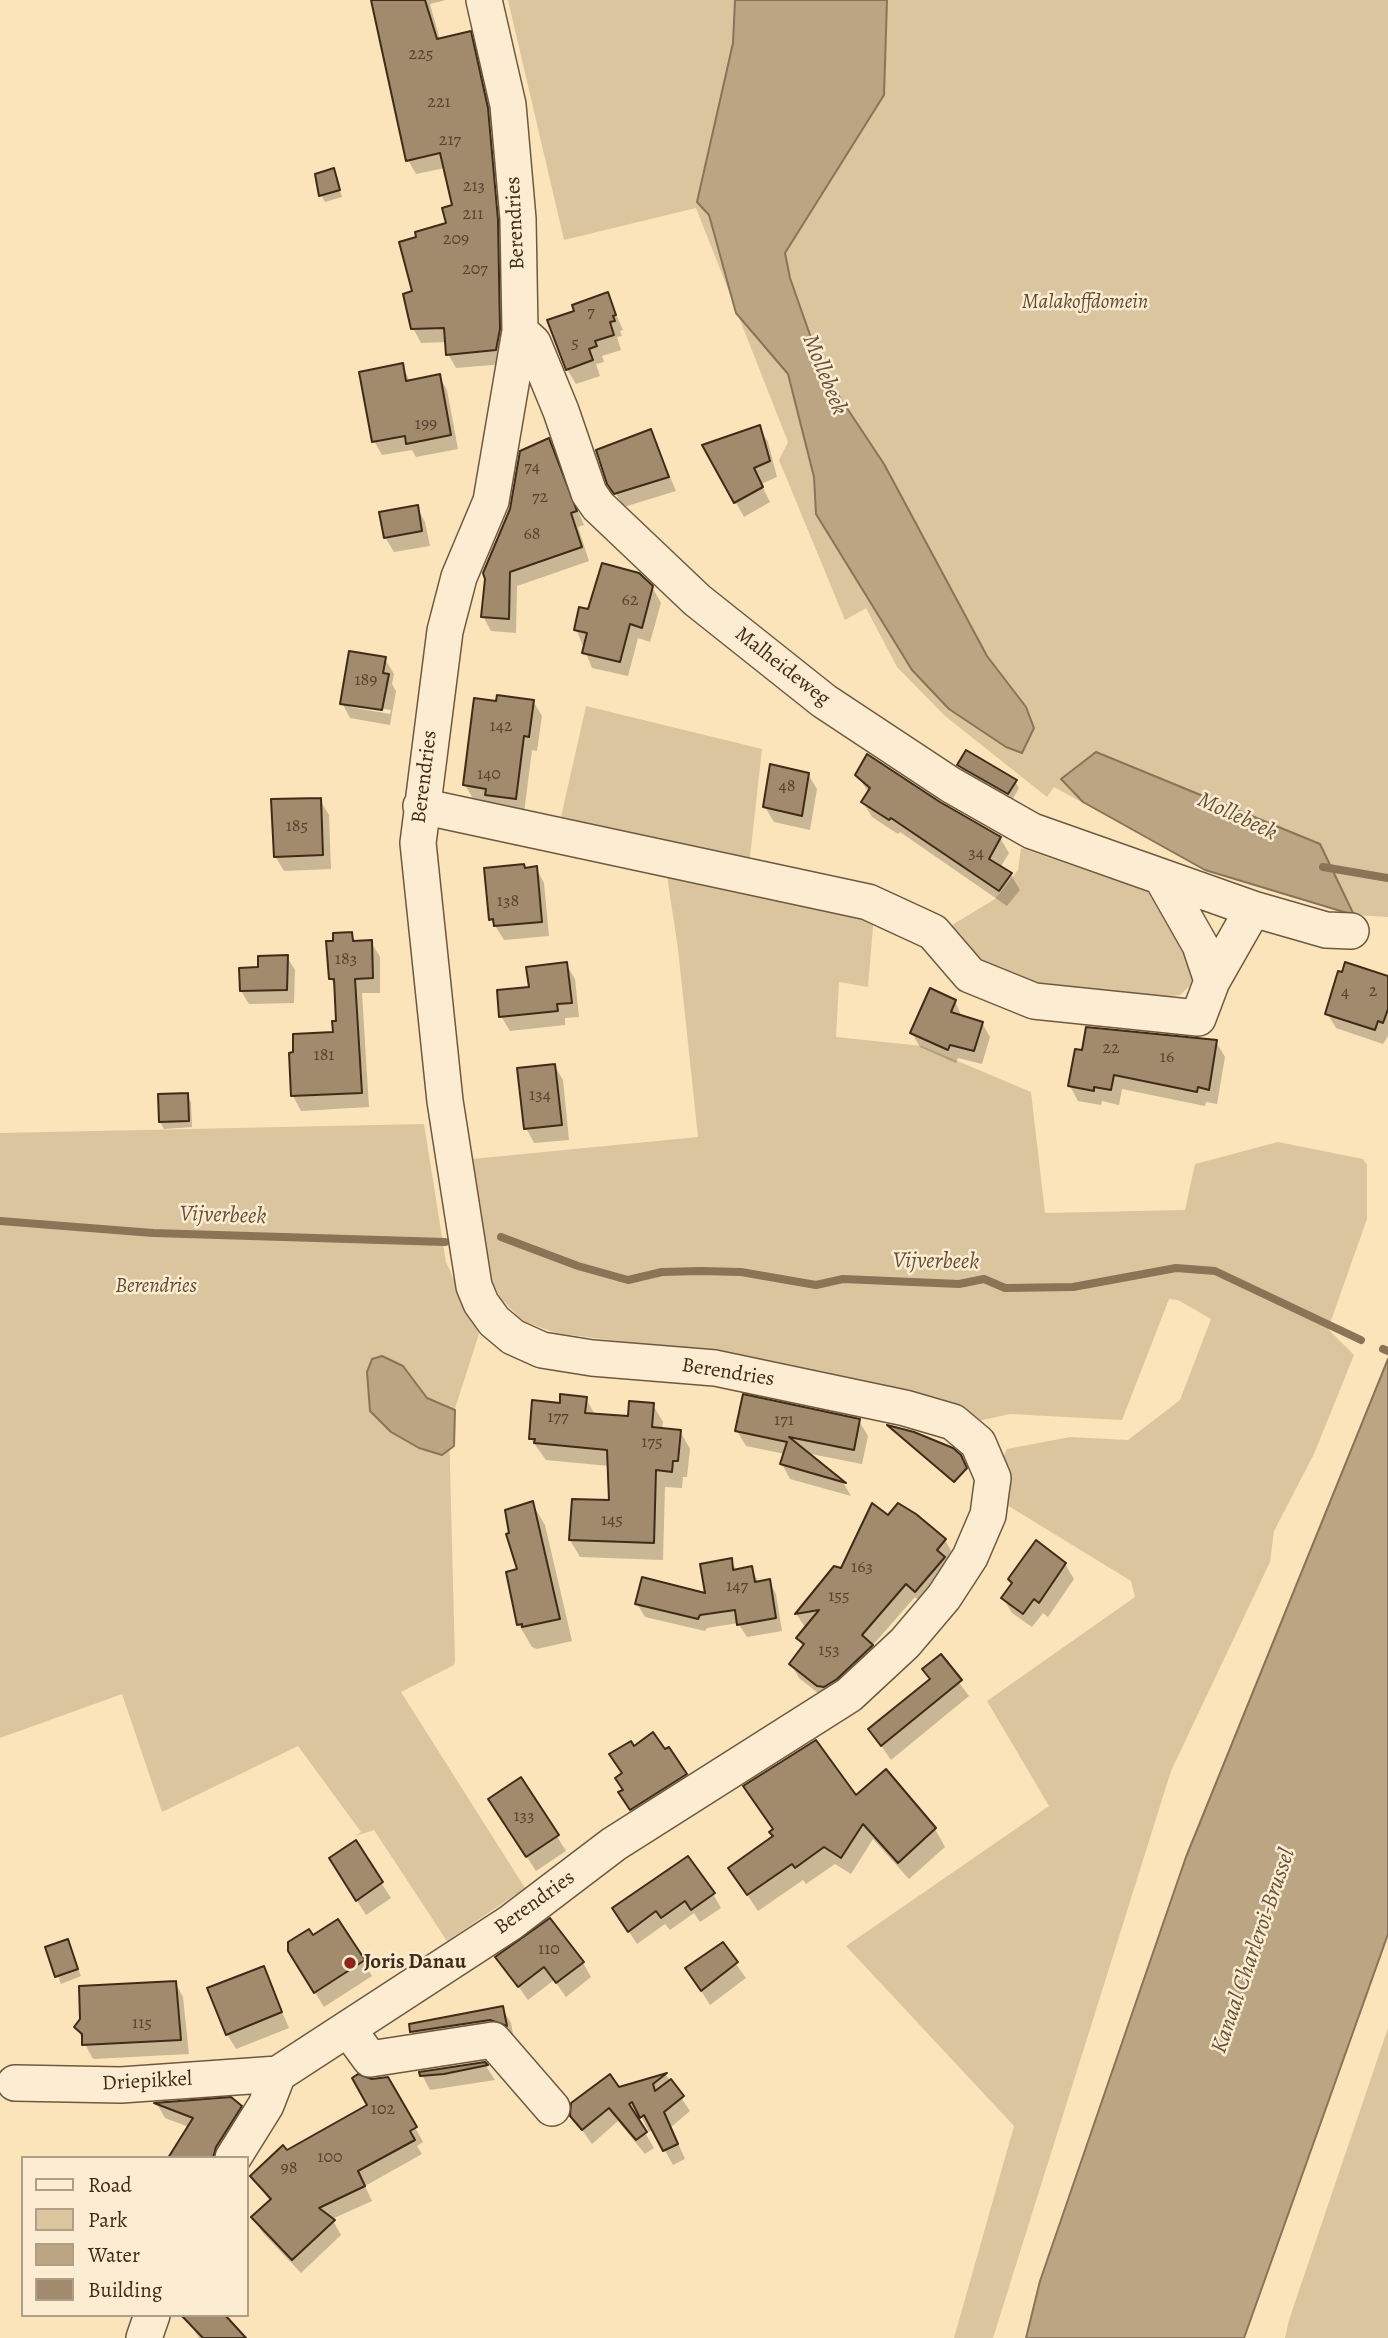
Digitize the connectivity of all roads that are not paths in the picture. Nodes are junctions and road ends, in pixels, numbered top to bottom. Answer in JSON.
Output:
{"nodes":[{"id":1,"x":484,"y":0,"type":"edge"},
{"id":2,"x":520,"y":331,"type":"junction"},
{"id":3,"x":421,"y":806,"type":"junction"},
{"id":4,"x":1162,"y":878,"type":"junction"},
{"id":5,"x":1253,"y":909,"type":"junction"},
{"id":6,"x":1351,"y":931,"type":"dead end"},
{"id":7,"x":1212,"y":981,"type":"junction"},
{"id":8,"x":348,"y":2029,"type":"junction"},
{"id":9,"x":278,"y":2074,"type":"junction"},
{"id":10,"x":15,"y":2083,"type":"dead end"},
{"id":11,"x":552,"y":2108,"type":"dead end"},
{"id":12,"x":234,"y":2156,"type":"edge"},
{"id":13,"x":151,"y":2317,"type":"edge"},
{"id":14,"x":144,"y":2338,"type":"edge"}],
"edges":[{"from":1,"to":2,"type":"street","name":"Berendries"},
{"from":2,"to":3,"type":"street","name":"Berendries"},
{"from":2,"to":4,"type":"street","name":"Malheideweg"},
{"from":3,"to":7,"type":"street"},
{"from":3,"to":8,"type":"street","name":"Berendries"},
{"from":4,"to":5,"type":"street","name":"Malheideweg"},
{"from":4,"to":7,"type":"street"},
{"from":5,"to":6,"type":"street","name":"Malheideweg"},
{"from":5,"to":7,"type":"street"},
{"from":8,"to":9,"type":"street","name":"Berendries"},
{"from":8,"to":11,"type":"street"},
{"from":9,"to":10,"type":"street","name":"Driepikkel"},
{"from":9,"to":12,"type":"street"},
{"from":13,"to":14,"type":"street"}]}
